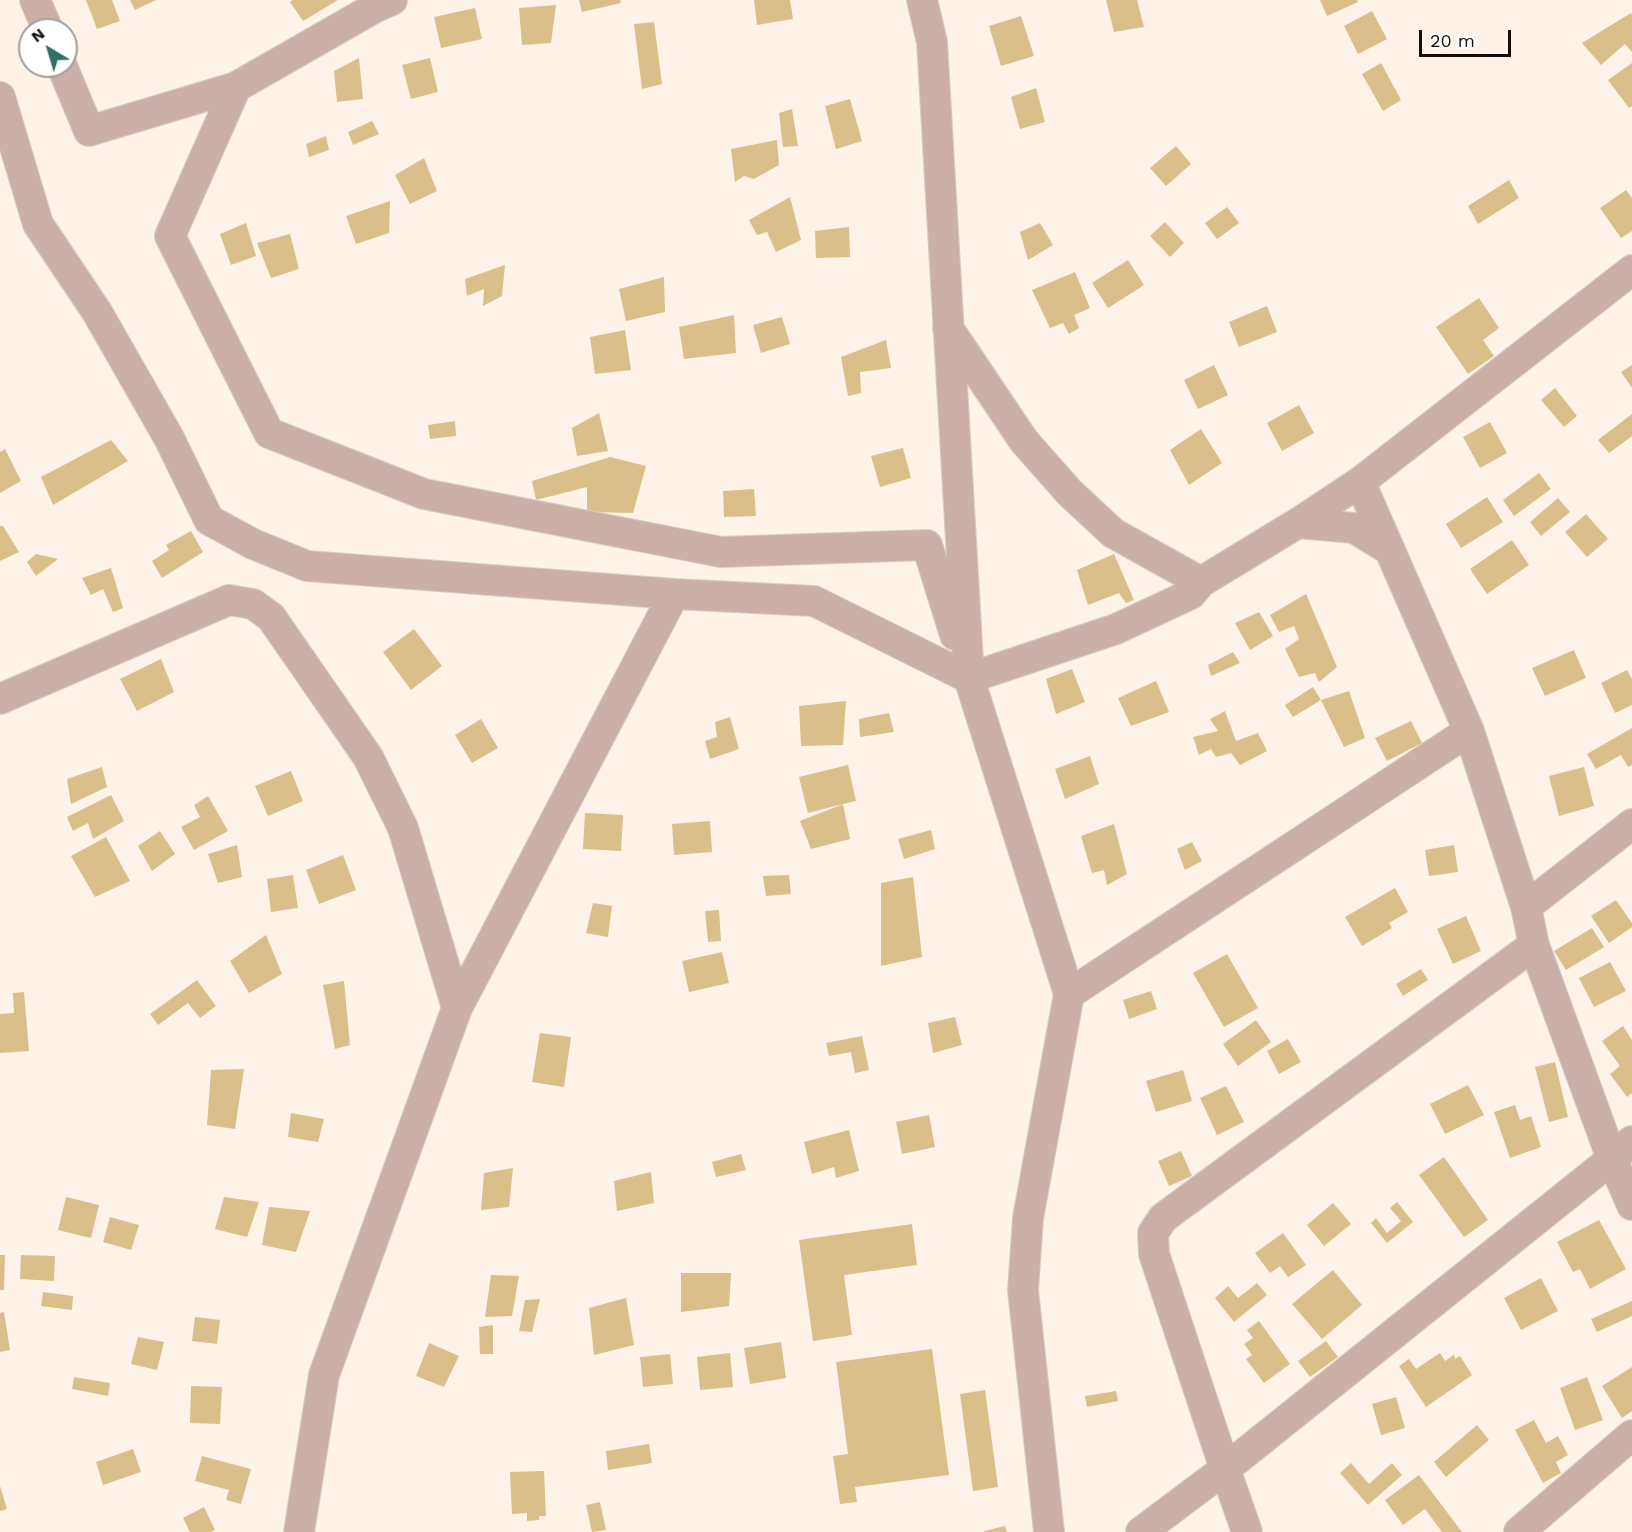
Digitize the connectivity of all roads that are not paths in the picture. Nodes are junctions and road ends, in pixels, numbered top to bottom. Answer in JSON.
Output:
{"nodes":[{"id":1,"x":35,"y":0,"type":"edge"},
{"id":2,"x":392,"y":0,"type":"edge"},
{"id":3,"x":922,"y":0,"type":"edge"},
{"id":4,"x":43,"y":18,"type":"edge"},
{"id":5,"x":67,"y":78,"type":"edge"},
{"id":6,"x":236,"y":87,"type":"junction"},
{"id":7,"x":0,"y":97,"type":"edge"},
{"id":8,"x":1632,"y":270,"type":"edge"},
{"id":9,"x":948,"y":328,"type":"junction"},
{"id":10,"x":1360,"y":482,"type":"junction"},
{"id":11,"x":1298,"y":523,"type":"junction"},
{"id":12,"x":1389,"y":550,"type":"junction"},
{"id":13,"x":1201,"y":582,"type":"junction"},
{"id":14,"x":674,"y":594,"type":"junction"},
{"id":15,"x":969,"y":678,"type":"junction"},
{"id":16,"x":0,"y":699,"type":"edge"},
{"id":17,"x":1469,"y":732,"type":"junction"},
{"id":18,"x":1632,"y":824,"type":"edge"},
{"id":19,"x":1526,"y":907,"type":"junction"},
{"id":20,"x":1534,"y":945,"type":"junction"},
{"id":21,"x":1069,"y":994,"type":"junction"},
{"id":22,"x":457,"y":1008,"type":"junction"},
{"id":23,"x":1622,"y":1150,"type":"edge"},
{"id":24,"x":1632,"y":1205,"type":"edge"},
{"id":25,"x":1632,"y":1435,"type":"edge"},
{"id":26,"x":1225,"y":1469,"type":"junction"},
{"id":27,"x":299,"y":1532,"type":"edge"},
{"id":28,"x":1049,"y":1532,"type":"edge"},
{"id":29,"x":1142,"y":1532,"type":"edge"},
{"id":30,"x":1247,"y":1532,"type":"edge"},
{"id":31,"x":1519,"y":1532,"type":"edge"}],
"edges":[{"from":1,"to":4,"type":"street"},
{"from":2,"to":6,"type":"street"},
{"from":3,"to":9,"type":"street"},
{"from":5,"to":6,"type":"street"},
{"from":6,"to":15,"type":"street"},
{"from":7,"to":14,"type":"street"},
{"from":8,"to":10,"type":"street"},
{"from":9,"to":13,"type":"street"},
{"from":9,"to":15,"type":"street"},
{"from":10,"to":11,"type":"street"},
{"from":10,"to":12,"type":"street"},
{"from":11,"to":12,"type":"street"},
{"from":11,"to":13,"type":"street"},
{"from":12,"to":17,"type":"street"},
{"from":13,"to":15,"type":"street"},
{"from":14,"to":15,"type":"street"},
{"from":14,"to":22,"type":"street"},
{"from":15,"to":21,"type":"street"},
{"from":16,"to":22,"type":"street"},
{"from":17,"to":19,"type":"street"},
{"from":17,"to":21,"type":"street"},
{"from":18,"to":19,"type":"street"},
{"from":19,"to":20,"type":"street"},
{"from":20,"to":23,"type":"street"},
{"from":20,"to":26,"type":"street"},
{"from":21,"to":28,"type":"street"},
{"from":22,"to":27,"type":"street"},
{"from":23,"to":24,"type":"street"},
{"from":23,"to":26,"type":"street"},
{"from":25,"to":31,"type":"street"},
{"from":26,"to":29,"type":"street"},
{"from":26,"to":30,"type":"street"}]}
